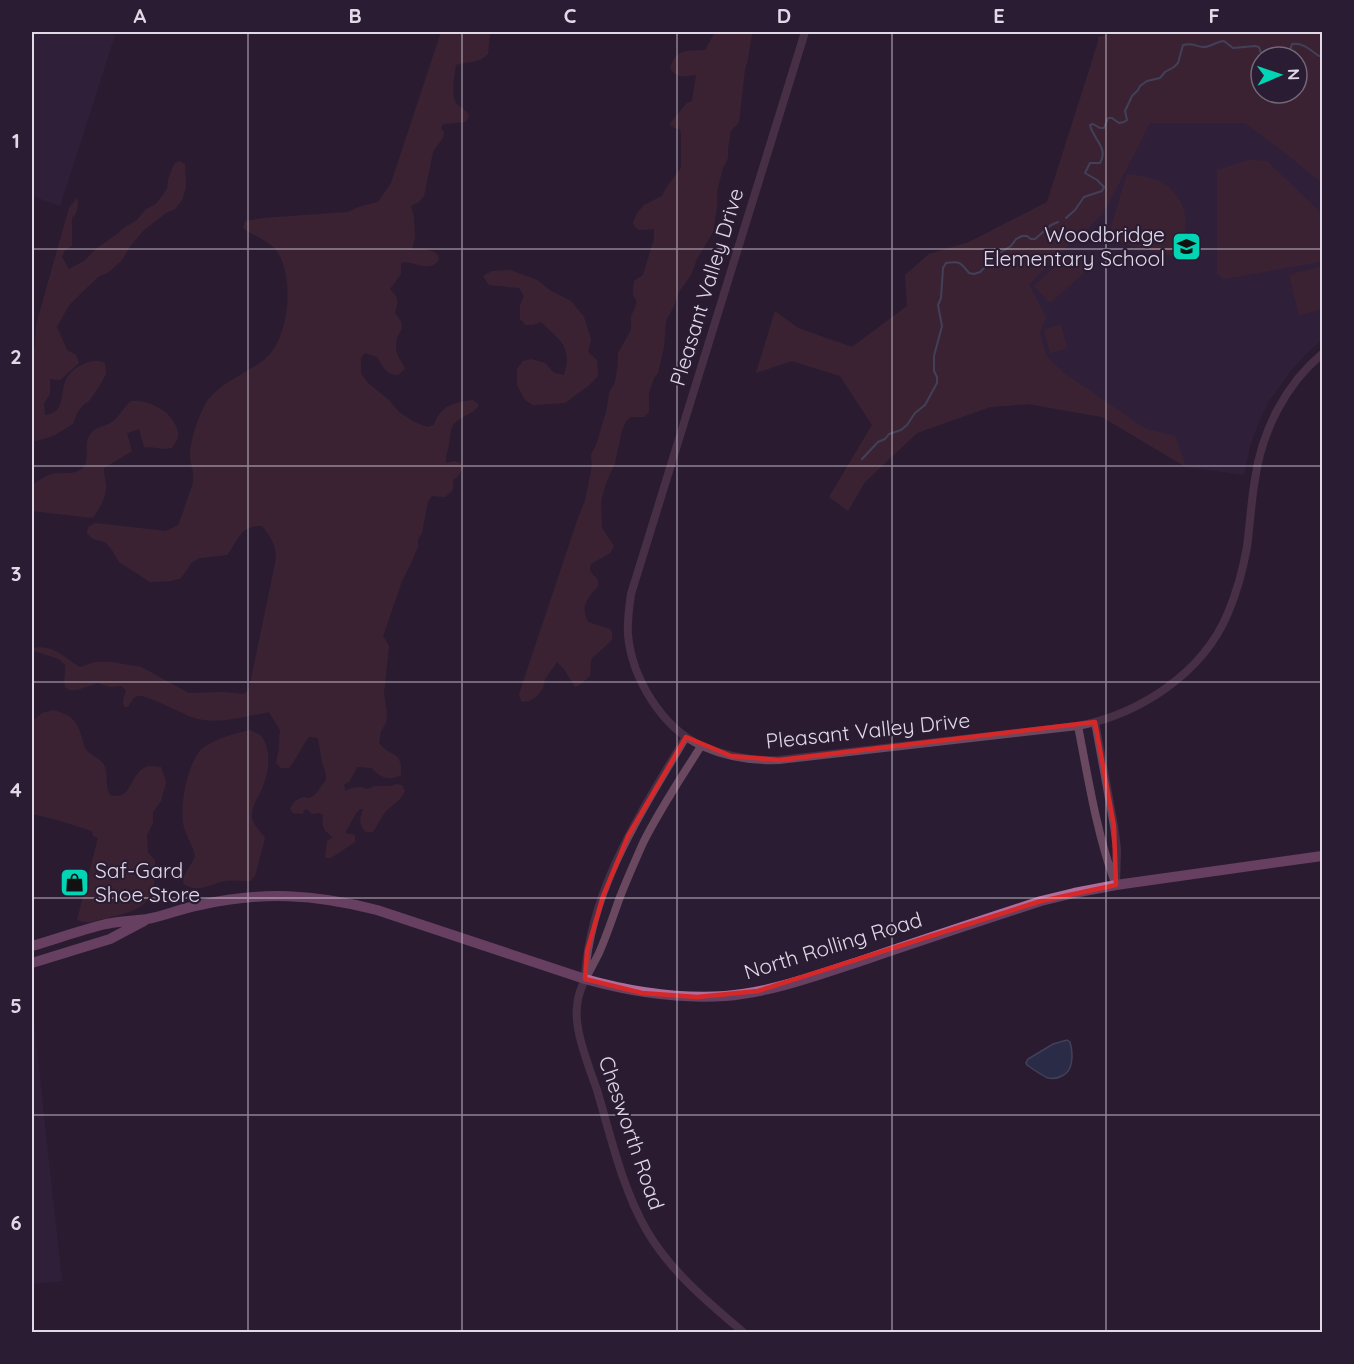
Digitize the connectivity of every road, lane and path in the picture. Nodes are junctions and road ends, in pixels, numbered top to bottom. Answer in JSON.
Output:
{"nodes":[{"id":1,"x":805,"y":32,"type":"edge"},
{"id":2,"x":1323,"y":354,"type":"edge"},
{"id":3,"x":1095,"y":722,"type":"junction"},
{"id":4,"x":1078,"y":726,"type":"junction"},
{"id":5,"x":686,"y":737,"type":"junction"},
{"id":6,"x":701,"y":746,"type":"junction"},
{"id":7,"x":1323,"y":856,"type":"edge"},
{"id":8,"x":1116,"y":885,"type":"junction"},
{"id":9,"x":147,"y":919,"type":"junction"},
{"id":10,"x":32,"y":946,"type":"edge"},
{"id":11,"x":32,"y":963,"type":"edge"},
{"id":12,"x":585,"y":979,"type":"junction"},
{"id":13,"x":743,"y":1332,"type":"edge"}],
"edges":[{"from":1,"to":5,"type":"street","name":"Pleasant Valley Drive"},
{"from":2,"to":3,"type":"street","name":"Pleasant Valley Drive"},
{"from":3,"to":4,"type":"street","name":"Pleasant Valley Drive"},
{"from":3,"to":8,"type":"street"},
{"from":4,"to":6,"type":"street","name":"Pleasant Valley Drive"},
{"from":4,"to":8,"type":"street"},
{"from":5,"to":6,"type":"street","name":"Pleasant Valley Drive"},
{"from":5,"to":12,"type":"street","name":"Chesworth Road"},
{"from":6,"to":12,"type":"street","name":"Chesworth Road"},
{"from":7,"to":8,"type":"main road","name":"North Rolling Road"},
{"from":8,"to":12,"type":"main road","name":"North Rolling Road"},
{"from":9,"to":10,"type":"main road","name":"North Rolling Road"},
{"from":9,"to":11,"type":"main road","name":"North Rolling Road"},
{"from":9,"to":12,"type":"main road","name":"North Rolling Road"},
{"from":12,"to":13,"type":"street","name":"Chesworth Road"}]}
